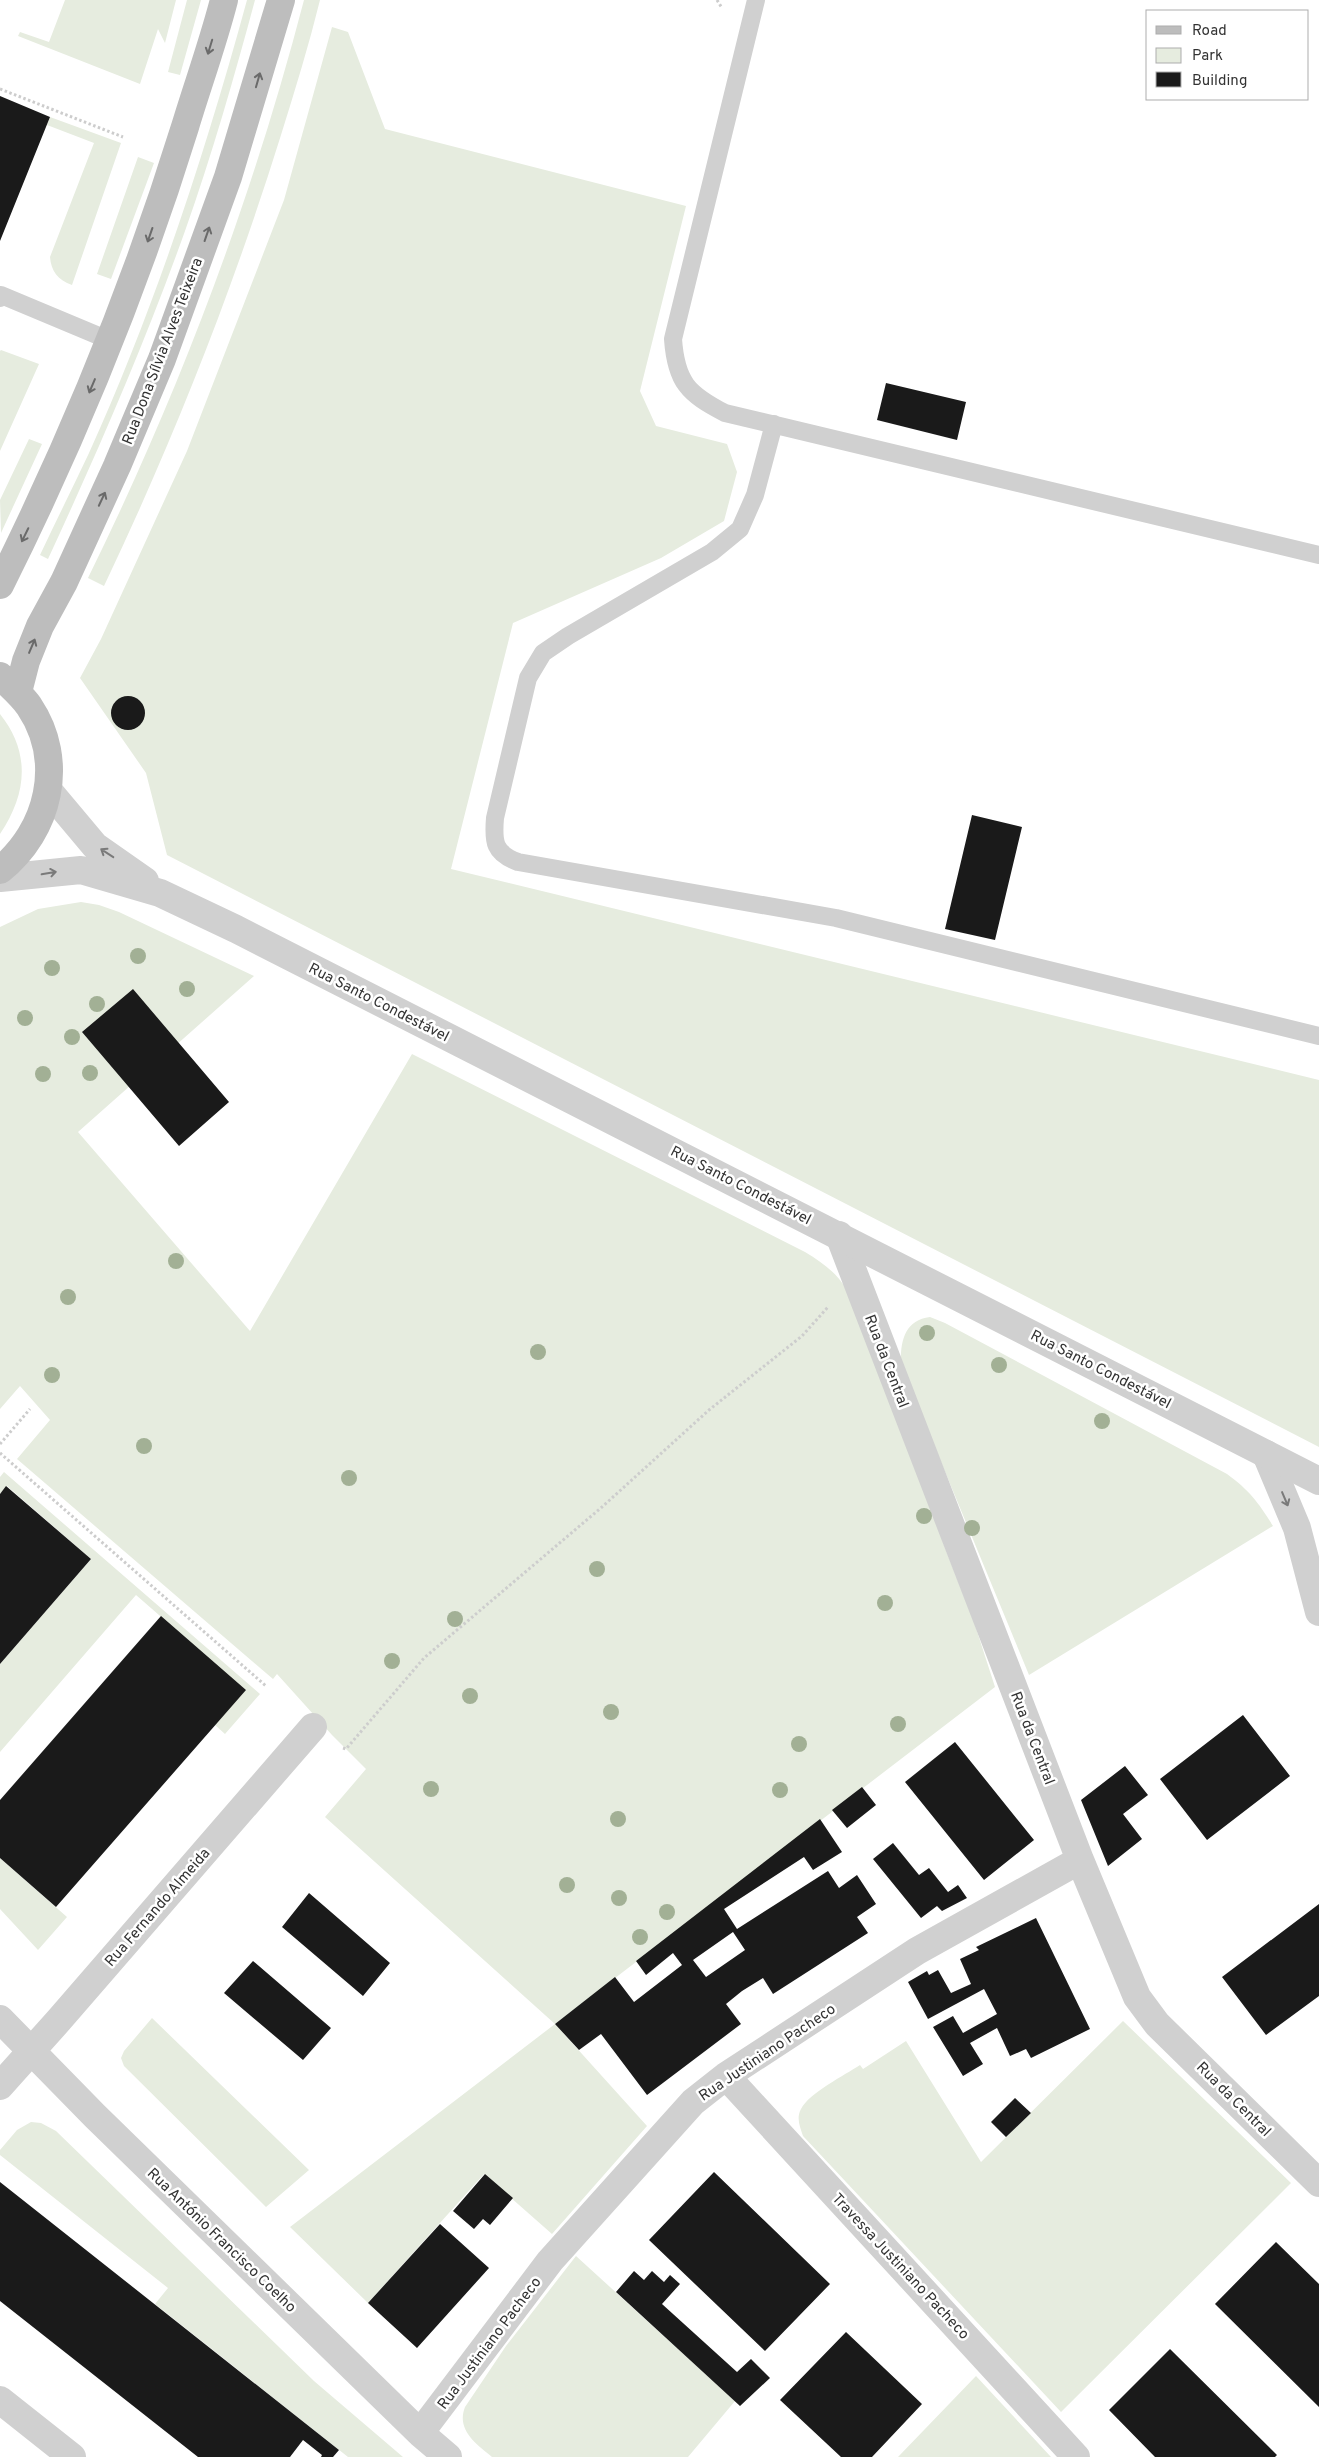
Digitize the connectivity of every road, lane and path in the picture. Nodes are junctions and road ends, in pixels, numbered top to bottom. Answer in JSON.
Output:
{"nodes":[{"id":1,"x":224,"y":0,"type":"edge"},
{"id":2,"x":281,"y":0,"type":"edge"},
{"id":3,"x":756,"y":0,"type":"edge"},
{"id":4,"x":0,"y":88,"type":"edge"},
{"id":5,"x":123,"y":138,"type":"dead end"},
{"id":6,"x":0,"y":298,"type":"edge"},
{"id":7,"x":110,"y":341,"type":"junction"},
{"id":8,"x":774,"y":424,"type":"junction"},
{"id":9,"x":1319,"y":555,"type":"edge"},
{"id":10,"x":0,"y":585,"type":"edge"},
{"id":11,"x":9,"y":684,"type":"edge"},
{"id":12,"x":48,"y":790,"type":"junction"},
{"id":13,"x":0,"y":870,"type":"edge"},
{"id":14,"x":0,"y":878,"type":"edge"},
{"id":15,"x":160,"y":893,"type":"junction"},
{"id":16,"x":1319,"y":1036,"type":"edge"},
{"id":17,"x":839,"y":1235,"type":"junction"},
{"id":18,"x":829,"y":1306,"type":"dead end"},
{"id":19,"x":30,"y":1409,"type":"dead end"},
{"id":20,"x":0,"y":1444,"type":"edge"},
{"id":21,"x":0,"y":1453,"type":"edge"},
{"id":22,"x":1266,"y":1454,"type":"junction"},
{"id":23,"x":1319,"y":1481,"type":"edge"},
{"id":24,"x":1319,"y":1611,"type":"edge"},
{"id":25,"x":266,"y":1686,"type":"dead end"},
{"id":26,"x":313,"y":1727,"type":"joint"},
{"id":27,"x":1080,"y":1860,"type":"junction"},
{"id":28,"x":0,"y":2019,"type":"edge"},
{"id":29,"x":31,"y":2052,"type":"junction"},
{"id":30,"x":726,"y":2076,"type":"junction"},
{"id":31,"x":0,"y":2086,"type":"edge"},
{"id":32,"x":1319,"y":2184,"type":"edge"},
{"id":33,"x":0,"y":2400,"type":"edge"},
{"id":34,"x":420,"y":2433,"type":"junction"},
{"id":35,"x":72,"y":2457,"type":"edge"},
{"id":36,"x":448,"y":2457,"type":"edge"},
{"id":37,"x":1076,"y":2457,"type":"edge"}],
"edges":[{"from":1,"to":7,"type":"main road","one_way":true},
{"from":11,"to":2,"type":"main road","name":"Rua Dona Sílvia Alves Teixeira","one_way":true},
{"from":3,"to":8,"type":"lane"},
{"from":4,"to":5,"type":"path"},
{"from":6,"to":7,"type":"lane"},
{"from":7,"to":10,"type":"main road","one_way":true},
{"from":8,"to":9,"type":"lane"},
{"from":8,"to":16,"type":"lane"},
{"from":11,"to":12,"type":"main road"},
{"from":12,"to":13,"type":"main road"},
{"from":15,"to":12,"type":"street","name":"Rua Santo Condestável","one_way":true},
{"from":14,"to":15,"type":"street","name":"Rua Santo Condestável","one_way":true},
{"from":15,"to":17,"type":"street","name":"Rua Santo Condestável"},
{"from":17,"to":22,"type":"street","name":"Rua Santo Condestável"},
{"from":17,"to":27,"type":"street","name":"Rua da Central"},
{"from":18,"to":26,"type":"path"},
{"from":19,"to":20,"type":"path"},
{"from":21,"to":25,"type":"path"},
{"from":22,"to":23,"type":"street","name":"Rua Santo Condestável"},
{"from":22,"to":24,"type":"street","one_way":true},
{"from":26,"to":29,"type":"street","name":"Rua Fernando Almeida"},
{"from":27,"to":30,"type":"street","name":"Rua Justiniano Pacheco"},
{"from":27,"to":32,"type":"street","name":"Rua da Central"},
{"from":28,"to":29,"type":"street","name":"Rua António Francisco Coelho"},
{"from":29,"to":31,"type":"street","name":"Rua Fernando Almeida"},
{"from":29,"to":34,"type":"street","name":"Rua António Francisco Coelho"},
{"from":30,"to":34,"type":"street","name":"Rua Justiniano Pacheco"},
{"from":30,"to":37,"type":"street","name":"Travessa Justiniano Pacheco"},
{"from":33,"to":35,"type":"street"},
{"from":34,"to":36,"type":"street","name":"Rua António Francisco Coelho"}]}
